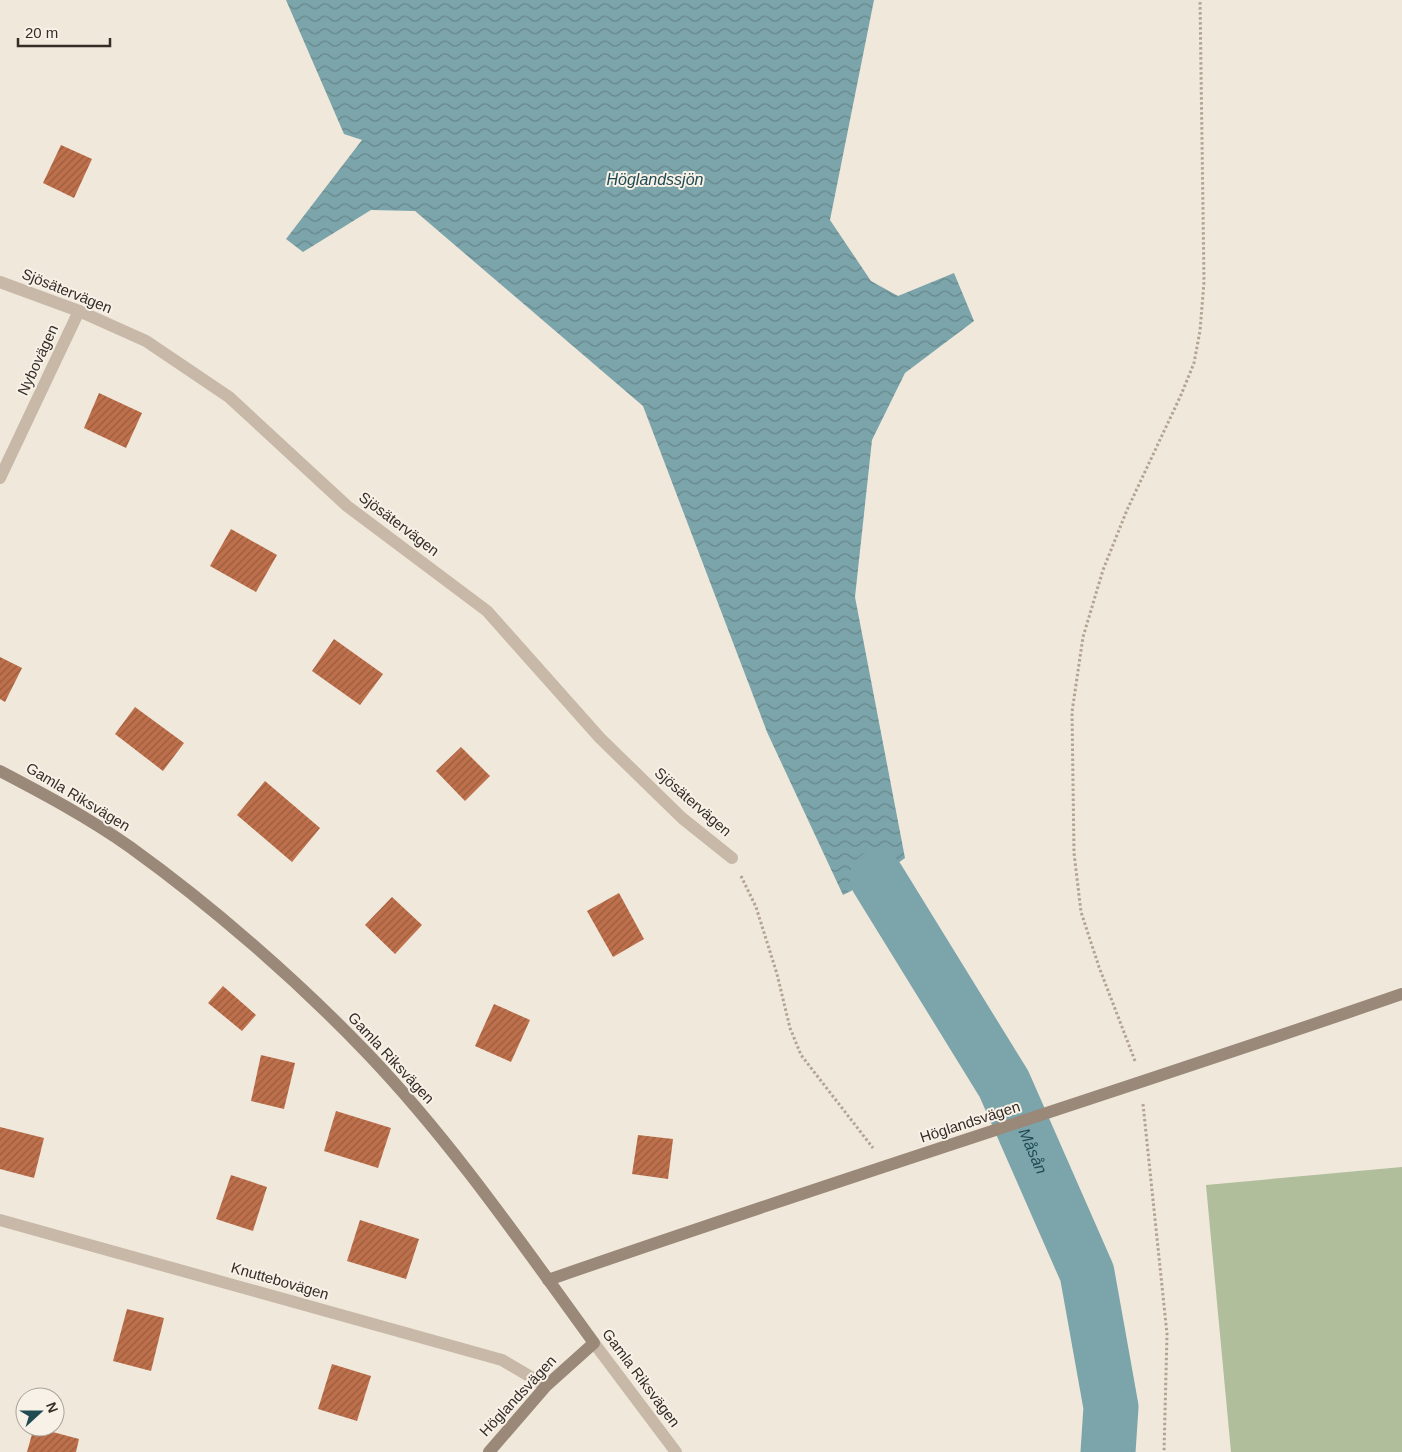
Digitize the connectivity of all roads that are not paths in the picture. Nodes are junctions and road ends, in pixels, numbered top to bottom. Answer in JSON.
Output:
{"nodes":[{"id":1,"x":0,"y":282,"type":"edge"},
{"id":2,"x":79,"y":311,"type":"junction"},
{"id":3,"x":0,"y":478,"type":"edge"},
{"id":4,"x":0,"y":771,"type":"edge"},
{"id":5,"x":732,"y":858,"type":"road end"},
{"id":6,"x":1402,"y":994,"type":"edge"},
{"id":7,"x":0,"y":1220,"type":"edge"},
{"id":8,"x":548,"y":1280,"type":"junction"},
{"id":9,"x":594,"y":1344,"type":"junction"},
{"id":10,"x":546,"y":1386,"type":"junction"},
{"id":11,"x":489,"y":1452,"type":"edge"},
{"id":12,"x":676,"y":1452,"type":"edge"}],
"edges":[{"from":1,"to":2,"type":"street","name":"Sjösätervägen"},
{"from":2,"to":3,"type":"street","name":"Nybovägen"},
{"from":2,"to":5,"type":"street","name":"Sjösätervägen"},
{"from":4,"to":8,"type":"street","name":"Gamla Riksvägen"},
{"from":6,"to":8,"type":"street","name":"Höglandsvägen"},
{"from":7,"to":10,"type":"street","name":"Knuttebovägen"},
{"from":8,"to":9,"type":"street","name":"Gamla Riksvägen"},
{"from":9,"to":10,"type":"street","name":"Höglandsvägen"},
{"from":9,"to":12,"type":"street","name":"Gamla Riksvägen"},
{"from":10,"to":11,"type":"street","name":"Höglandsvägen"}]}
